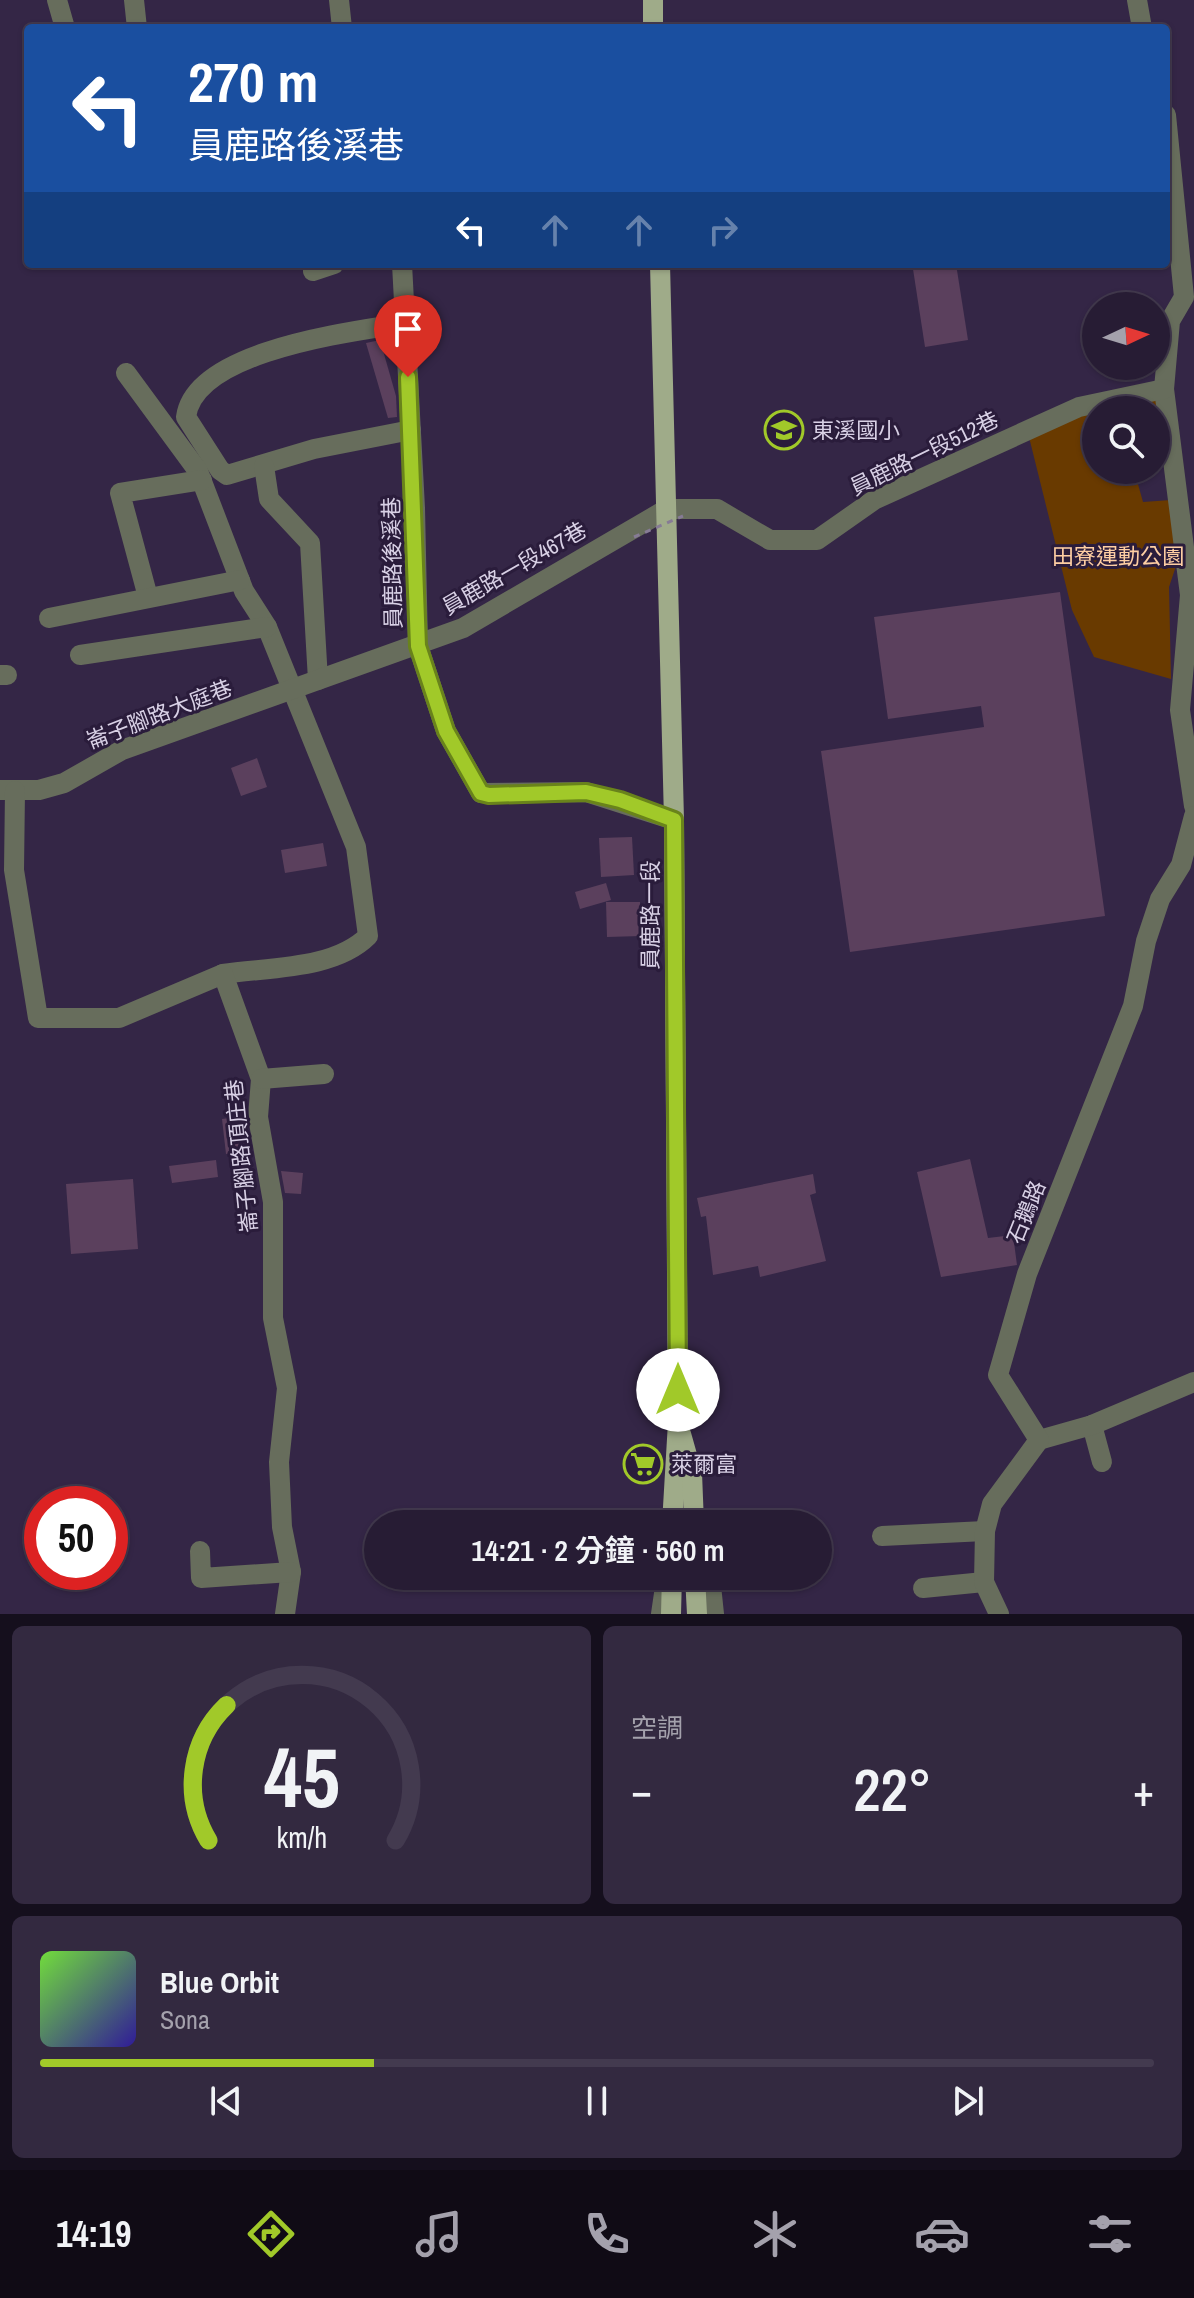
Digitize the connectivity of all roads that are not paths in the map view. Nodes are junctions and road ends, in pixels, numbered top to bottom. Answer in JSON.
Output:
{"nodes":[{"id":1,"x":57,"y":0,"type":"edge"},
{"id":2,"x":134,"y":0,"type":"edge"},
{"id":3,"x":339,"y":0,"type":"edge"},
{"id":4,"x":653,"y":0,"type":"edge"},
{"id":5,"x":1137,"y":0,"type":"edge"},
{"id":6,"x":64,"y":24,"type":"edge"},
{"id":7,"x":137,"y":24,"type":"edge"},
{"id":8,"x":342,"y":24,"type":"edge"},
{"id":9,"x":653,"y":24,"type":"edge"},
{"id":10,"x":1141,"y":24,"type":"edge"},
{"id":11,"x":1170,"y":155,"type":"edge"},
{"id":12,"x":322,"y":268,"type":"edge"},
{"id":13,"x":402,"y":268,"type":"edge"},
{"id":14,"x":660,"y":268,"type":"edge"},
{"id":15,"x":313,"y":271,"type":"dead end"},
{"id":16,"x":405,"y":323,"type":"junction"},
{"id":17,"x":126,"y":373,"type":"dead end"},
{"id":18,"x":1164,"y":389,"type":"junction"},
{"id":19,"x":411,"y":430,"type":"junction"},
{"id":20,"x":264,"y":466,"type":"junction"},
{"id":21,"x":202,"y":480,"type":"junction"},
{"id":22,"x":675,"y":512,"type":"junction"},
{"id":23,"x":240,"y":580,"type":"junction"},
{"id":24,"x":1192,"y":595,"type":"edge"},
{"id":25,"x":148,"y":597,"type":"junction"},
{"id":26,"x":49,"y":618,"type":"dead end"},
{"id":27,"x":267,"y":627,"type":"junction"},
{"id":28,"x":418,"y":646,"type":"junction"},
{"id":29,"x":80,"y":655,"type":"dead end"},
{"id":30,"x":318,"y":680,"type":"junction"},
{"id":31,"x":290,"y":689,"type":"junction"},
{"id":32,"x":8,"y":790,"type":"edge"},
{"id":33,"x":1194,"y":806,"type":"edge"},
{"id":34,"x":1194,"y":816,"type":"edge"},
{"id":35,"x":674,"y":820,"type":"junction"},
{"id":36,"x":223,"y":974,"type":"junction"},
{"id":37,"x":324,"y":1074,"type":"dead end"},
{"id":38,"x":261,"y":1079,"type":"junction"},
{"id":39,"x":1194,"y":1382,"type":"edge"},
{"id":40,"x":678,"y":1422,"type":"junction"},
{"id":41,"x":1092,"y":1425,"type":"junction"},
{"id":42,"x":1039,"y":1440,"type":"junction"},
{"id":43,"x":1102,"y":1462,"type":"dead end"},
{"id":44,"x":673,"y":1510,"type":"edge"},
{"id":45,"x":693,"y":1510,"type":"edge"},
{"id":46,"x":985,"y":1531,"type":"junction"},
{"id":47,"x":882,"y":1536,"type":"dead end"},
{"id":48,"x":200,"y":1551,"type":"dead end"},
{"id":49,"x":291,"y":1572,"type":"junction"},
{"id":50,"x":984,"y":1582,"type":"junction"},
{"id":51,"x":923,"y":1588,"type":"dead end"},
{"id":52,"x":666,"y":1590,"type":"edge"},
{"id":53,"x":670,"y":1590,"type":"edge"},
{"id":54,"x":696,"y":1590,"type":"edge"},
{"id":55,"x":711,"y":1590,"type":"edge"},
{"id":56,"x":285,"y":1614,"type":"edge"},
{"id":57,"x":661,"y":1614,"type":"edge"},
{"id":58,"x":671,"y":1614,"type":"edge"},
{"id":59,"x":697,"y":1614,"type":"edge"},
{"id":60,"x":714,"y":1614,"type":"edge"},
{"id":61,"x":999,"y":1614,"type":"edge"}],
"edges":[{"from":1,"to":6,"type":"street"},
{"from":2,"to":7,"type":"street"},
{"from":3,"to":8,"type":"street"},
{"from":4,"to":9,"type":"main road"},
{"from":5,"to":10,"type":"street"},
{"from":11,"to":18,"type":"street"},
{"from":12,"to":15,"type":"street"},
{"from":13,"to":16,"type":"street","name":"員鹿路後溪巷"},
{"from":14,"to":22,"type":"main road","name":"員鹿路一段"},
{"from":16,"to":19,"type":"street","name":"員鹿路後溪巷"},
{"from":16,"to":20,"type":"street"},
{"from":17,"to":21,"type":"street"},
{"from":18,"to":22,"type":"street","name":"員鹿路一段512巷"},
{"from":18,"to":24,"type":"street"},
{"from":19,"to":20,"type":"street"},
{"from":19,"to":28,"type":"street","name":"員鹿路後溪巷"},
{"from":20,"to":30,"type":"street"},
{"from":21,"to":23,"type":"street"},
{"from":21,"to":25,"type":"street"},
{"from":22,"to":28,"type":"street","name":"員鹿路一段467巷"},
{"from":22,"to":35,"type":"main road","name":"員鹿路一段"},
{"from":23,"to":25,"type":"street"},
{"from":23,"to":27,"type":"street"},
{"from":24,"to":33,"type":"street"},
{"from":25,"to":26,"type":"street"},
{"from":27,"to":29,"type":"street"},
{"from":27,"to":31,"type":"street"},
{"from":28,"to":30,"type":"street","name":"員鹿路一段467巷"},
{"from":28,"to":35,"type":"street","name":"員鹿路後溪巷"},
{"from":30,"to":31,"type":"street","name":"員鹿路一段467巷"},
{"from":31,"to":32,"type":"street","name":"崙子腳路大庭巷"},
{"from":31,"to":36,"type":"street"},
{"from":32,"to":36,"type":"street"},
{"from":34,"to":42,"type":"street","name":"石鵝路"},
{"from":35,"to":40,"type":"main road","name":"員鹿路一段"},
{"from":36,"to":38,"type":"street","name":"崙子腳路頂庄巷"},
{"from":37,"to":38,"type":"street"},
{"from":38,"to":49,"type":"street","name":"崙子腳路頂庄巷"},
{"from":39,"to":41,"type":"street"},
{"from":40,"to":44,"type":"main road","name":"員鹿路一段"},
{"from":40,"to":45,"type":"main road","name":"員鹿路一段"},
{"from":41,"to":42,"type":"street"},
{"from":41,"to":43,"type":"street"},
{"from":42,"to":46,"type":"street"},
{"from":46,"to":47,"type":"street"},
{"from":46,"to":50,"type":"street"},
{"from":48,"to":49,"type":"street"},
{"from":49,"to":56,"type":"street","name":"崙子腳路頂庄巷"},
{"from":50,"to":51,"type":"street"},
{"from":50,"to":61,"type":"street"},
{"from":52,"to":57,"type":"street"},
{"from":53,"to":58,"type":"main road"},
{"from":54,"to":59,"type":"main road"},
{"from":55,"to":60,"type":"street"}]}
